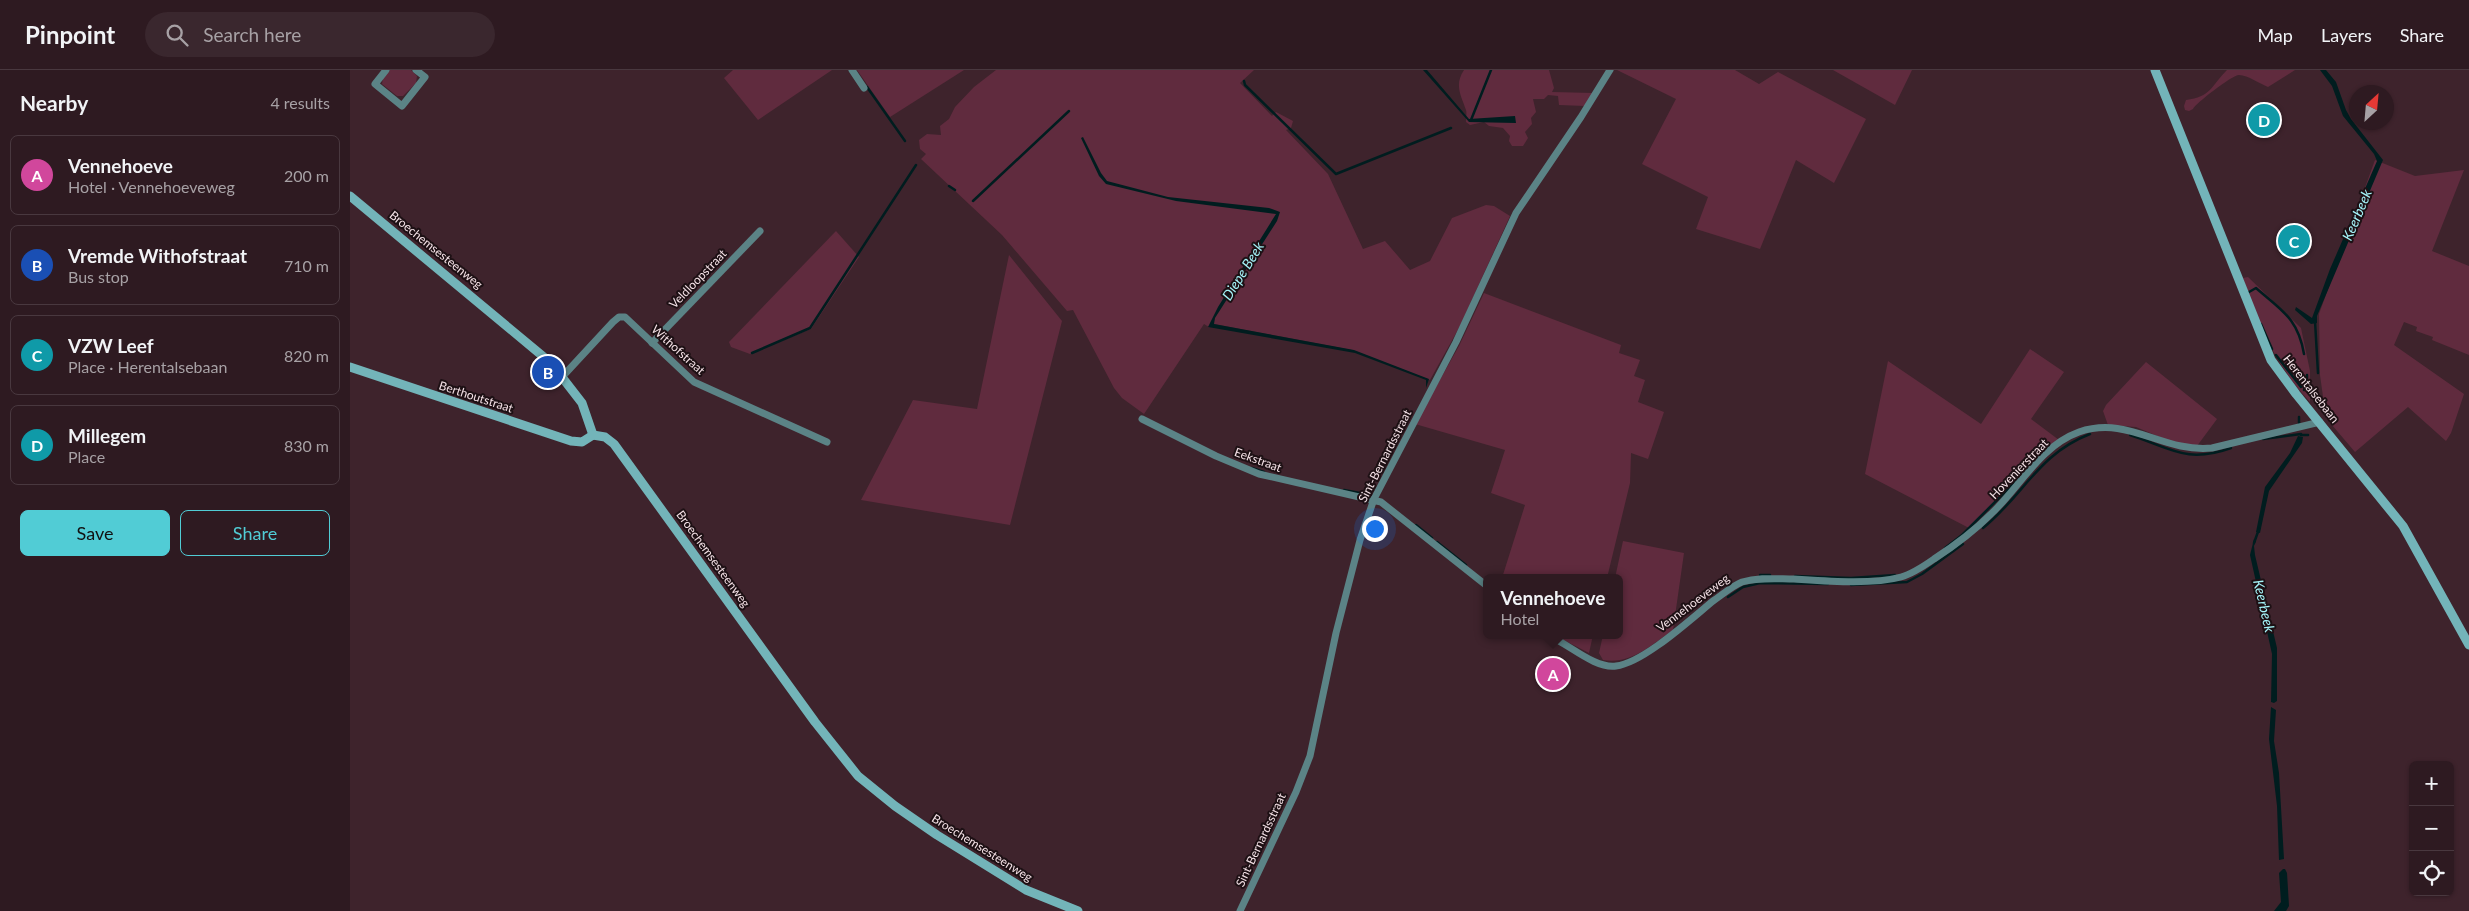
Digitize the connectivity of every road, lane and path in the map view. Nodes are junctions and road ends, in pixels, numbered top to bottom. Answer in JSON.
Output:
{"nodes":[{"id":1,"x":386,"y":70,"type":"edge"},
{"id":2,"x":416,"y":70,"type":"edge"},
{"id":3,"x":852,"y":70,"type":"edge"},
{"id":4,"x":1610,"y":70,"type":"edge"},
{"id":5,"x":2155,"y":70,"type":"edge"},
{"id":6,"x":864,"y":88,"type":"dead end"},
{"id":7,"x":350,"y":196,"type":"edge"},
{"id":8,"x":760,"y":231,"type":"dead end"},
{"id":9,"x":652,"y":343,"type":"junction"},
{"id":10,"x":350,"y":367,"type":"edge"},
{"id":11,"x":563,"y":376,"type":"junction"},
{"id":12,"x":1142,"y":419,"type":"dead end"},
{"id":13,"x":2320,"y":422,"type":"junction"},
{"id":14,"x":593,"y":435,"type":"junction"},
{"id":15,"x":827,"y":442,"type":"dead end"},
{"id":16,"x":1374,"y":499,"type":"junction"},
{"id":17,"x":1947,"y":549,"type":"joint"},
{"id":18,"x":1483,"y":583,"type":"edge"},
{"id":19,"x":1556,"y":639,"type":"edge"},
{"id":20,"x":2469,"y":644,"type":"edge"},
{"id":21,"x":1078,"y":911,"type":"edge"},
{"id":22,"x":1240,"y":911,"type":"edge"}],
"edges":[{"from":1,"to":2,"type":"street"},
{"from":3,"to":6,"type":"street"},
{"from":4,"to":16,"type":"street","name":"Sint-Bernardsstraat"},
{"from":5,"to":13,"type":"street","name":"Herentalsebaan"},
{"from":7,"to":11,"type":"street","name":"Broechemsesteenweg"},
{"from":8,"to":9,"type":"street","name":"Veldloopstraat"},
{"from":9,"to":11,"type":"street","name":"Withofstraat"},
{"from":9,"to":15,"type":"street","name":"Withofstraat"},
{"from":10,"to":14,"type":"street","name":"Berthoutstraat"},
{"from":11,"to":14,"type":"street","name":"Broechemsesteenweg"},
{"from":12,"to":16,"type":"street","name":"Eekstraat"},
{"from":13,"to":17,"type":"street","name":"Hovenierstraat"},
{"from":13,"to":20,"type":"street","name":"Herentalsebaan"},
{"from":14,"to":21,"type":"street","name":"Broechemsesteenweg"},
{"from":16,"to":18,"type":"street"},
{"from":16,"to":22,"type":"street","name":"Sint-Bernardsstraat"},
{"from":17,"to":19,"type":"street","name":"Vennehoeveweg"}]}
